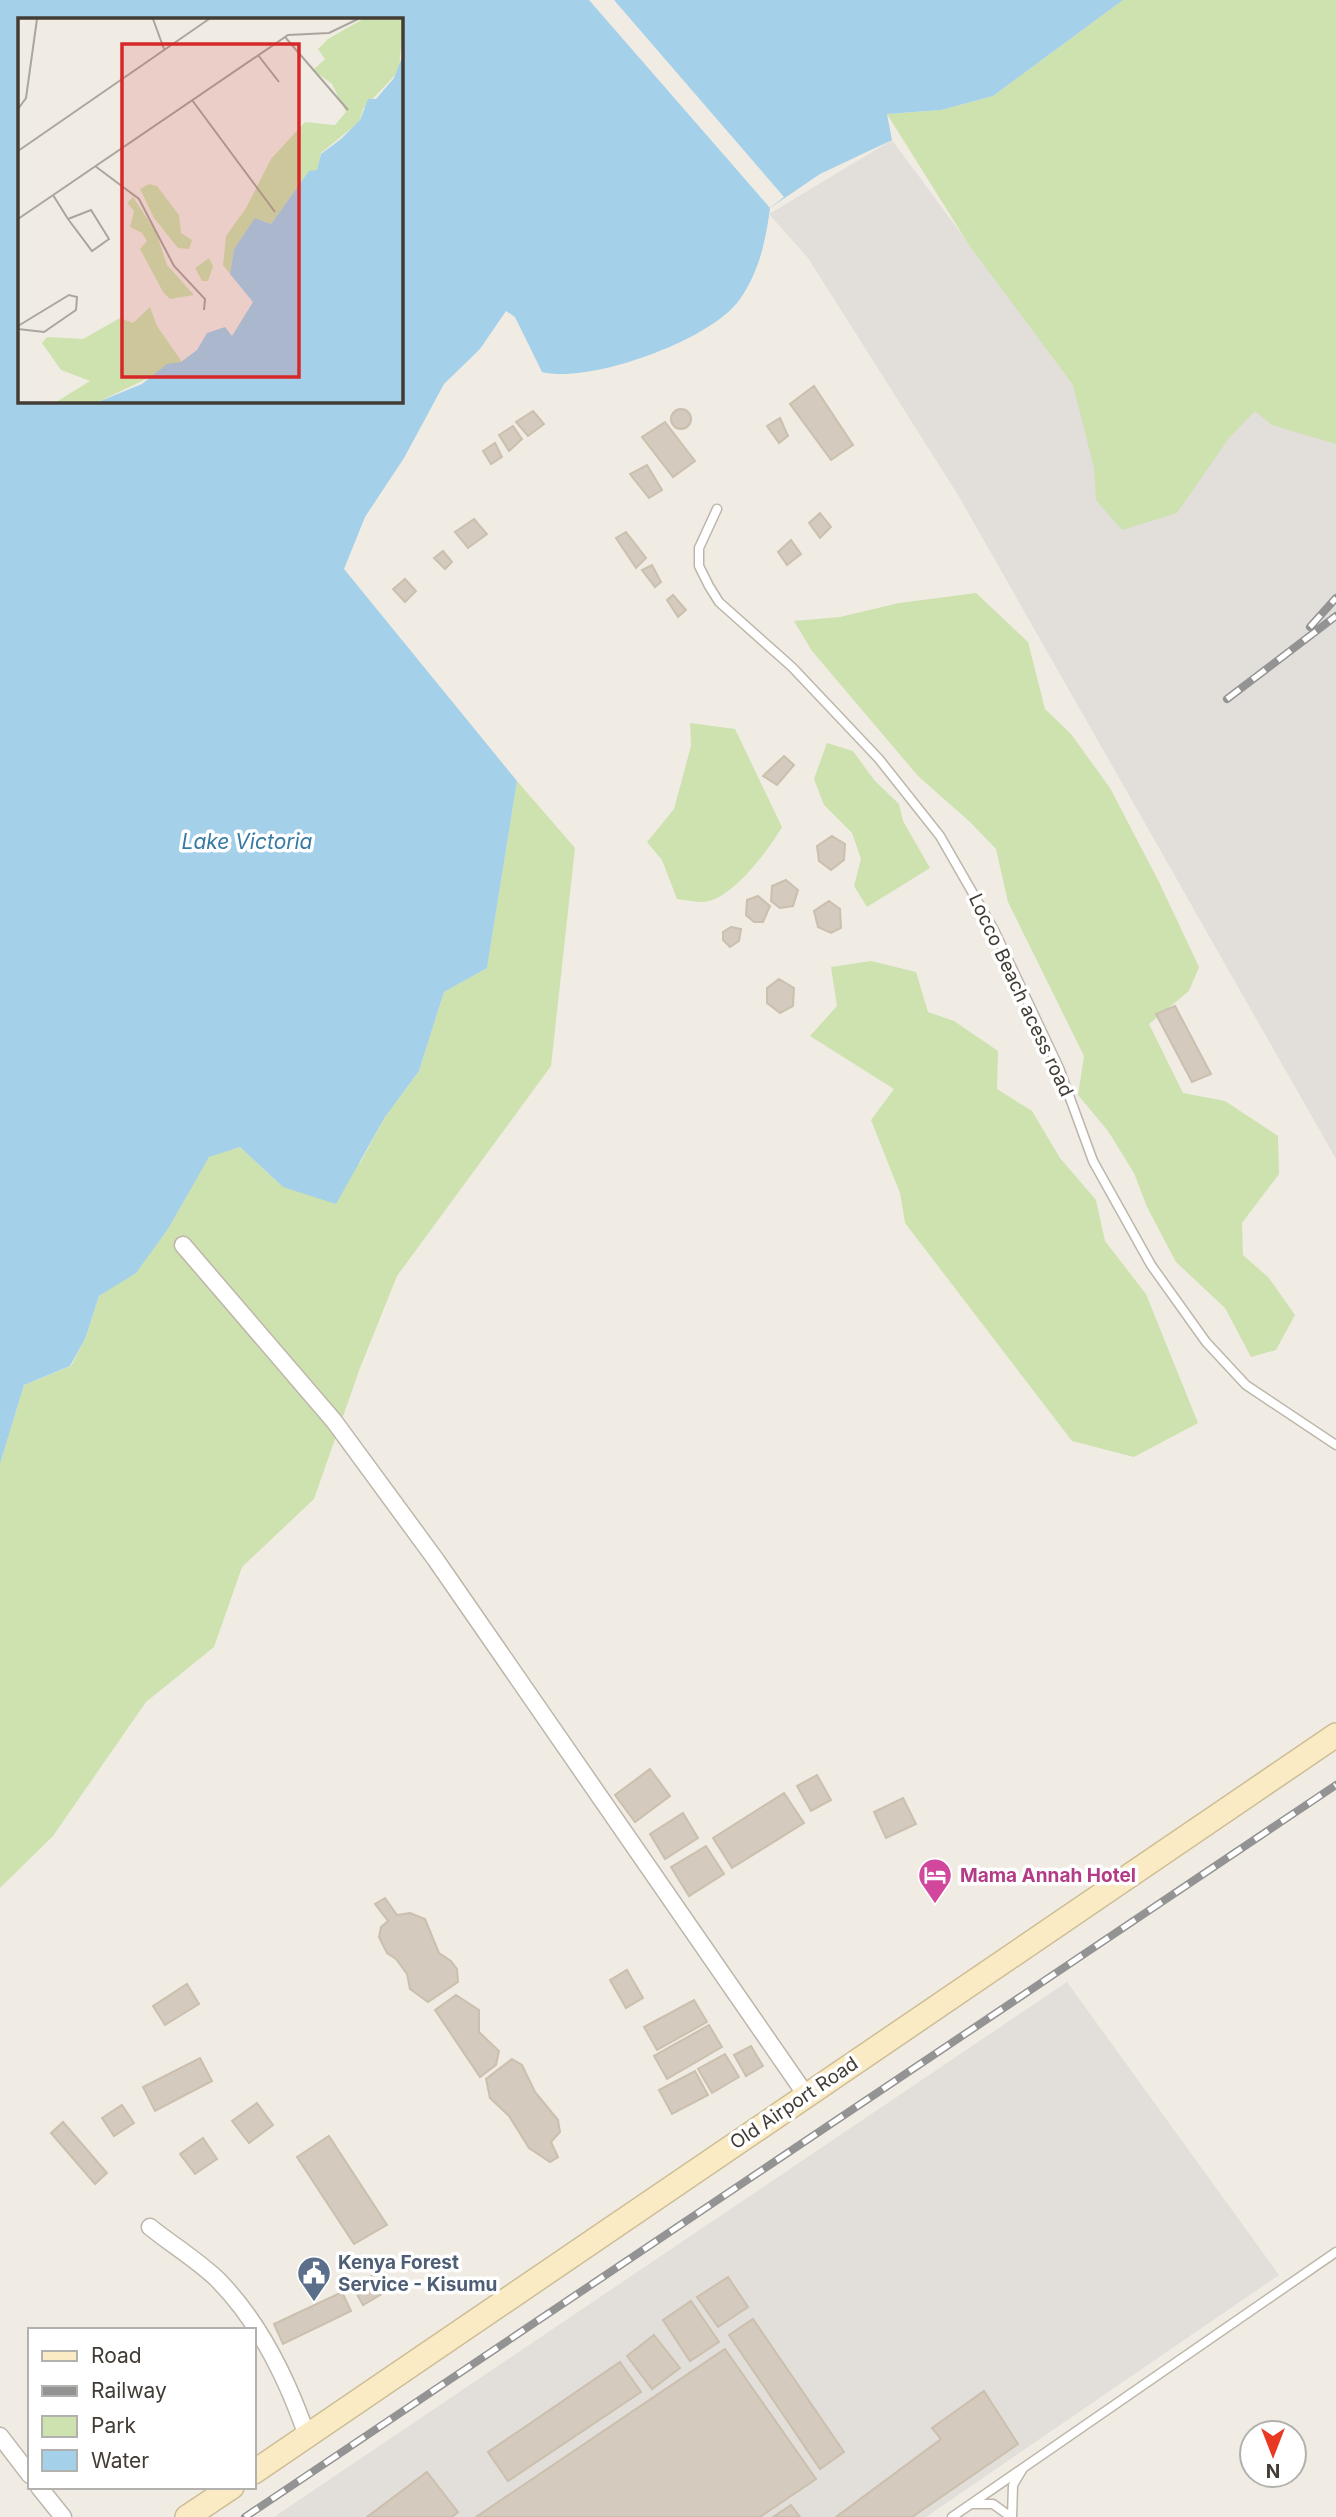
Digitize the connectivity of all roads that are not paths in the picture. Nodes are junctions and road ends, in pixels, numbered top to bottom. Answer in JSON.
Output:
{"nodes":[{"id":1,"x":717,"y":509,"type":"dead end"},
{"id":2,"x":183,"y":1245,"type":"dead end"},
{"id":3,"x":1336,"y":1446,"type":"edge"},
{"id":4,"x":1336,"y":1735,"type":"edge"},
{"id":5,"x":806,"y":2095,"type":"junction"},
{"id":6,"x":150,"y":2227,"type":"dead end"},
{"id":7,"x":1336,"y":2252,"type":"edge"},
{"id":8,"x":254,"y":2328,"type":"edge"},
{"id":9,"x":256,"y":2331,"type":"edge"},
{"id":10,"x":0,"y":2436,"type":"edge"},
{"id":11,"x":307,"y":2436,"type":"junction"},
{"id":12,"x":1023,"y":2467,"type":"junction"},
{"id":13,"x":256,"y":2471,"type":"edge"},
{"id":14,"x":28,"y":2472,"type":"edge"},
{"id":15,"x":41,"y":2489,"type":"edge"},
{"id":16,"x":229,"y":2489,"type":"edge"},
{"id":17,"x":970,"y":2504,"type":"junction"},
{"id":18,"x":63,"y":2517,"type":"edge"},
{"id":19,"x":187,"y":2517,"type":"edge"},
{"id":20,"x":952,"y":2517,"type":"edge"},
{"id":21,"x":1012,"y":2517,"type":"edge"}],
"edges":[{"from":1,"to":3,"type":"lane","name":"Locco Beach acess road"},
{"from":2,"to":5,"type":"street"},
{"from":4,"to":5,"type":"main road","name":"Old Airport Road"},
{"from":5,"to":11,"type":"main road","name":"Old Airport Road"},
{"from":6,"to":8,"type":"street"},
{"from":7,"to":12,"type":"lane"},
{"from":9,"to":11,"type":"street"},
{"from":10,"to":14,"type":"street"},
{"from":11,"to":13,"type":"main road","name":"Old Airport Road"},
{"from":12,"to":17,"type":"lane"},
{"from":12,"to":21,"type":"lane"},
{"from":15,"to":18,"type":"street"},
{"from":16,"to":19,"type":"main road"},
{"from":17,"to":20,"type":"lane"},
{"from":17,"to":21,"type":"lane"}]}
